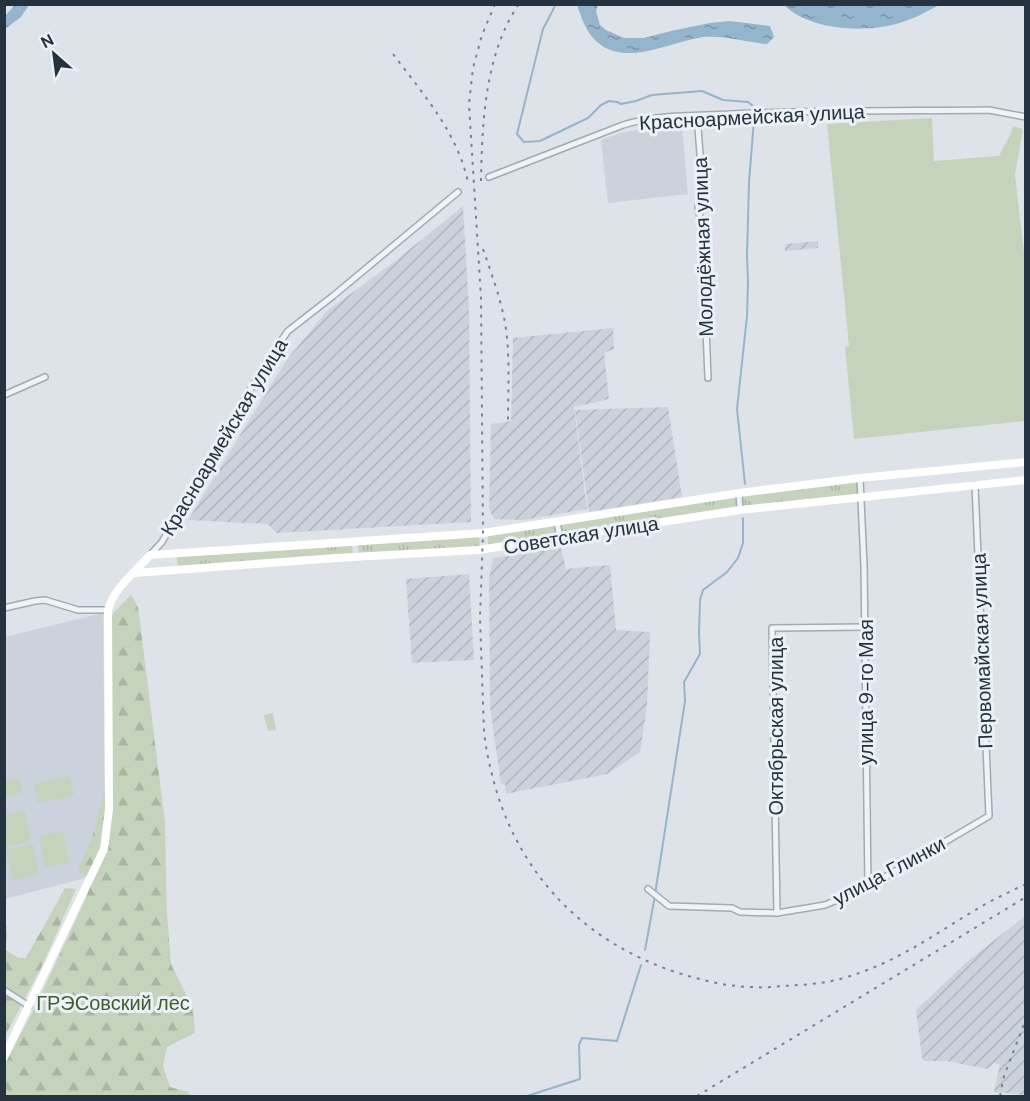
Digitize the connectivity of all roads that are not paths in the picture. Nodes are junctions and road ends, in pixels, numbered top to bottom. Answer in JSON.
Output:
{"nodes":[{"id":1,"x":697,"y":116,"type":"junction"},
{"id":2,"x":1026,"y":117,"type":"edge"},
{"id":3,"x":489,"y":177,"type":"dead end"},
{"id":4,"x":458,"y":192,"type":"dead end"},
{"id":5,"x":45,"y":377,"type":"dead end"},
{"id":6,"x":708,"y":378,"type":"dead end"},
{"id":7,"x":4,"y":395,"type":"edge"},
{"id":8,"x":1026,"y":462,"type":"edge"},
{"id":9,"x":860,"y":478,"type":"junction"},
{"id":10,"x":1026,"y":480,"type":"edge"},
{"id":11,"x":975,"y":485,"type":"junction"},
{"id":12,"x":739,"y":493,"type":"junction"},
{"id":13,"x":860,"y":497,"type":"junction"},
{"id":14,"x":740,"y":510,"type":"junction"},
{"id":15,"x":557,"y":522,"type":"junction"},
{"id":16,"x":560,"y":538,"type":"junction"},
{"id":17,"x":150,"y":555,"type":"junction"},
{"id":18,"x":135,"y":573,"type":"junction"},
{"id":19,"x":4,"y":608,"type":"edge"},
{"id":20,"x":108,"y":610,"type":"junction"},
{"id":21,"x":866,"y":627,"type":"junction"},
{"id":22,"x":989,"y":816,"type":"joint"},
{"id":23,"x":868,"y":887,"type":"junction"},
{"id":24,"x":648,"y":889,"type":"dead end"},
{"id":25,"x":777,"y":913,"type":"junction"},
{"id":26,"x":4,"y":990,"type":"edge"},
{"id":27,"x":29,"y":1006,"type":"junction"},
{"id":28,"x":4,"y":1057,"type":"edge"}],
"edges":[{"from":1,"to":2,"type":"street","name":"Красноармейская улица"},
{"from":1,"to":3,"type":"street","name":"Красноармейская улица"},
{"from":1,"to":6,"type":"street","name":"Молодёжная улица"},
{"from":4,"to":17,"type":"street","name":"Красноармейская улица"},
{"from":5,"to":7,"type":"street"},
{"from":8,"to":9,"type":"main road","name":"Советская улица"},
{"from":9,"to":12,"type":"main road","name":"Советская улица"},
{"from":9,"to":13,"type":"street","name":"улица 9-го Мая"},
{"from":10,"to":11,"type":"main road","name":"Советская улица"},
{"from":11,"to":13,"type":"main road","name":"Советская улица"},
{"from":11,"to":22,"type":"street","name":"Первомайская улица"},
{"from":12,"to":14,"type":"street"},
{"from":12,"to":15,"type":"main road","name":"Советская улица"},
{"from":13,"to":14,"type":"main road","name":"Советская улица"},
{"from":13,"to":21,"type":"street","name":"улица 9-го Мая"},
{"from":14,"to":16,"type":"main road","name":"Советская улица"},
{"from":15,"to":16,"type":"street"},
{"from":15,"to":17,"type":"main road","name":"Советская улица"},
{"from":16,"to":18,"type":"main road","name":"Советская улица"},
{"from":17,"to":18,"type":"main road","name":"Красноармейская улица"},
{"from":18,"to":20,"type":"main road","name":"Красноармейская улица"},
{"from":19,"to":20,"type":"street"},
{"from":20,"to":27,"type":"main road"},
{"from":21,"to":23,"type":"street","name":"улица 9-го Мая"},
{"from":21,"to":25,"type":"street","name":"Октябрьская улица"},
{"from":22,"to":23,"type":"street","name":"улица Глинки"},
{"from":23,"to":25,"type":"street","name":"улица Глинки"},
{"from":24,"to":25,"type":"street","name":"улица Глинки"},
{"from":26,"to":27,"type":"street"},
{"from":27,"to":28,"type":"main road"}]}
